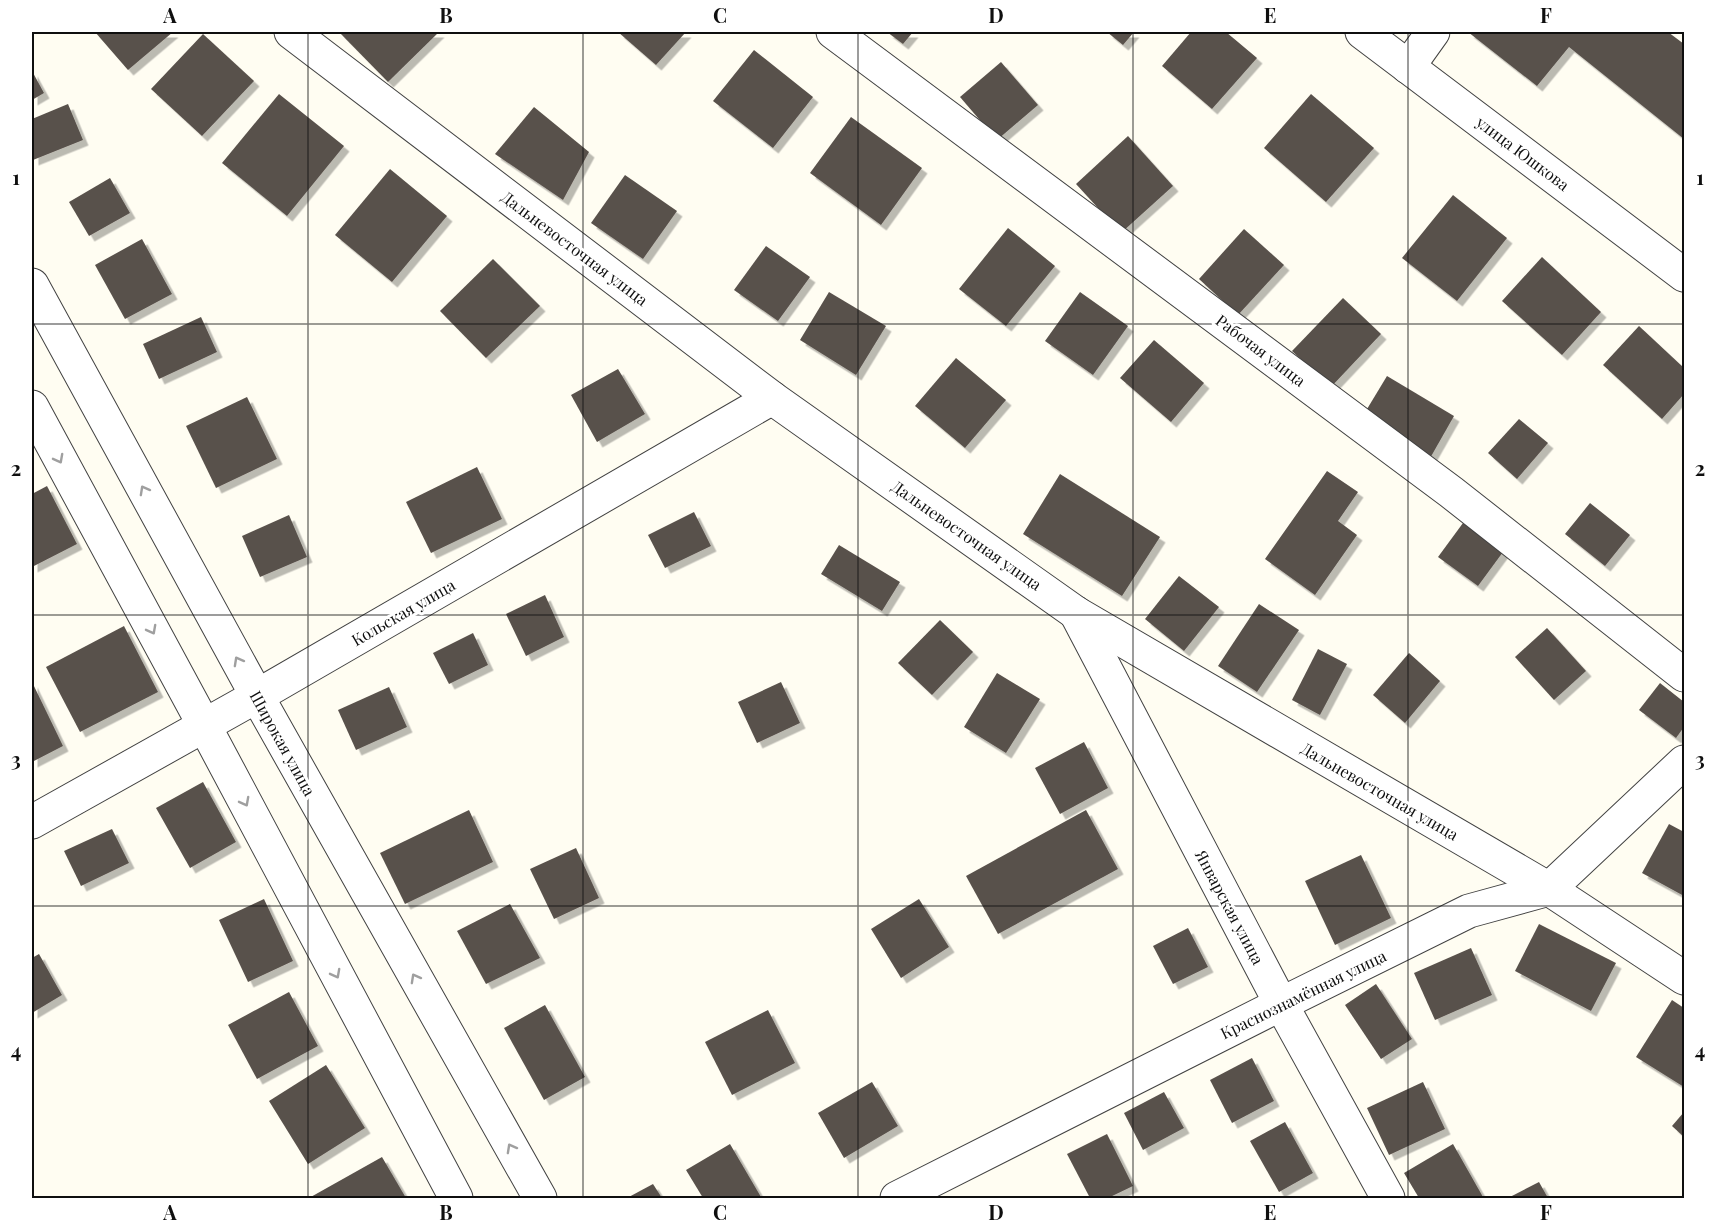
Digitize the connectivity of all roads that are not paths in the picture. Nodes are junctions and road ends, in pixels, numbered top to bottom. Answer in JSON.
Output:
{"nodes":[{"id":1,"x":291,"y":32,"type":"edge"},
{"id":2,"x":833,"y":32,"type":"edge"},
{"id":3,"x":1362,"y":32,"type":"edge"},
{"id":4,"x":1433,"y":32,"type":"edge"},
{"id":5,"x":1408,"y":67,"type":"junction"},
{"id":6,"x":1684,"y":275,"type":"edge"},
{"id":7,"x":32,"y":285,"type":"edge"},
{"id":8,"x":772,"y":398,"type":"junction"},
{"id":9,"x":32,"y":407,"type":"edge"},
{"id":10,"x":1076,"y":613,"type":"junction"},
{"id":11,"x":1684,"y":675,"type":"edge"},
{"id":12,"x":257,"y":696,"type":"junction"},
{"id":13,"x":204,"y":725,"type":"junction"},
{"id":14,"x":1684,"y":762,"type":"edge"},
{"id":15,"x":32,"y":822,"type":"edge"},
{"id":16,"x":1549,"y":890,"type":"junction"},
{"id":17,"x":1684,"y":978,"type":"edge"},
{"id":18,"x":1281,"y":1004,"type":"junction"},
{"id":19,"x":456,"y":1198,"type":"edge"},
{"id":20,"x":540,"y":1198,"type":"edge"},
{"id":21,"x":897,"y":1198,"type":"edge"},
{"id":22,"x":1388,"y":1198,"type":"edge"}],
"edges":[{"from":1,"to":8,"type":"street","name":"Дальневосточная улица"},
{"from":2,"to":11,"type":"street","name":"Рабочая улица"},
{"from":3,"to":5,"type":"street","name":"улица Юшкова"},
{"from":4,"to":5,"type":"street"},
{"from":5,"to":6,"type":"street","name":"улица Юшкова"},
{"from":12,"to":7,"type":"street","name":"Широкая улица","one_way":true},
{"from":8,"to":10,"type":"street","name":"Дальневосточная улица"},
{"from":8,"to":12,"type":"street","name":"Кольская улица"},
{"from":9,"to":13,"type":"street","one_way":true},
{"from":10,"to":16,"type":"street","name":"Дальневосточная улица"},
{"from":10,"to":18,"type":"street","name":"Январская улица"},
{"from":12,"to":13,"type":"street","name":"Кольская улица"},
{"from":20,"to":12,"type":"street","name":"Широкая улица","one_way":true},
{"from":13,"to":15,"type":"street","name":"Кольская улица"},
{"from":13,"to":19,"type":"street","one_way":true},
{"from":14,"to":16,"type":"street","name":"Краснознамённая улица"},
{"from":16,"to":17,"type":"street","name":"Дальневосточная улица"},
{"from":16,"to":18,"type":"street","name":"Краснознамённая улица"},
{"from":18,"to":21,"type":"street","name":"Краснознамённая улица"},
{"from":18,"to":22,"type":"street","name":"Январская улица"}]}
